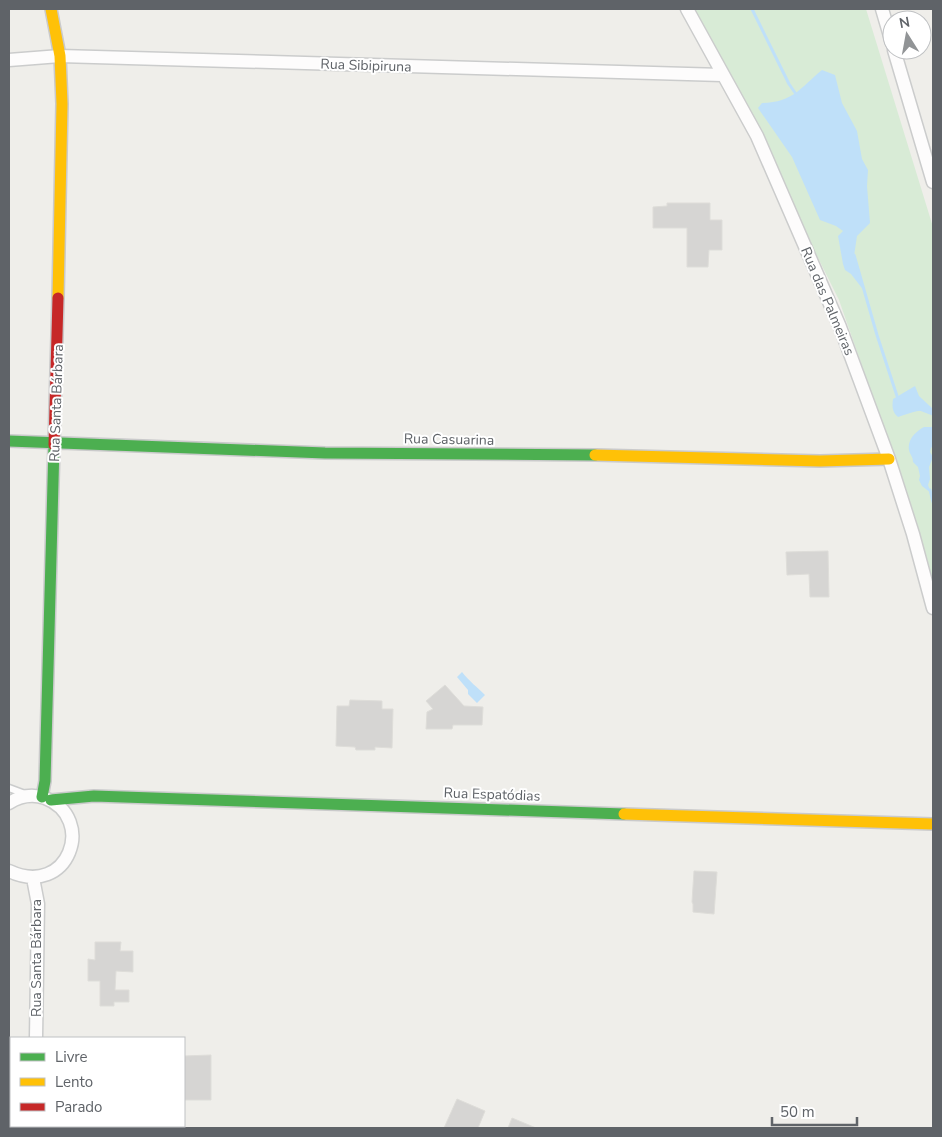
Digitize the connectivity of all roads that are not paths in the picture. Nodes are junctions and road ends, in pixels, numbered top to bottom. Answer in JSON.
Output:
{"nodes":[{"id":1,"x":51,"y":9,"type":"edge"},
{"id":2,"x":687,"y":9,"type":"edge"},
{"id":3,"x":60,"y":56,"type":"junction"},
{"id":4,"x":9,"y":60,"type":"edge"},
{"id":5,"x":897,"y":60,"type":"edge"},
{"id":6,"x":722,"y":75,"type":"junction"},
{"id":7,"x":933,"y":182,"type":"edge"},
{"id":8,"x":9,"y":442,"type":"edge"},
{"id":9,"x":54,"y":443,"type":"junction"},
{"id":10,"x":889,"y":459,"type":"junction"},
{"id":11,"x":933,"y":608,"type":"edge"},
{"id":12,"x":9,"y":788,"type":"edge"},
{"id":13,"x":40,"y":798,"type":"junction"},
{"id":14,"x":9,"y":803,"type":"edge"},
{"id":15,"x":933,"y":824,"type":"edge"},
{"id":16,"x":9,"y":871,"type":"edge"},
{"id":17,"x":33,"y":878,"type":"junction"},
{"id":18,"x":36,"y":1037,"type":"edge"}],
"edges":[{"from":1,"to":3,"type":"street","name":"Rua Santa Bárbara"},
{"from":2,"to":6,"type":"street","name":"Rua das Palmeiras"},
{"from":3,"to":4,"type":"street","name":"Rua Sibipiruna"},
{"from":3,"to":6,"type":"street","name":"Rua Sibipiruna"},
{"from":3,"to":9,"type":"street","name":"Rua Santa Bárbara"},
{"from":5,"to":7,"type":"street"},
{"from":6,"to":10,"type":"street","name":"Rua das Palmeiras"},
{"from":8,"to":9,"type":"street","name":"Rua Casuarina"},
{"from":9,"to":10,"type":"street","name":"Rua Casuarina"},
{"from":9,"to":13,"type":"street","name":"Rua Santa Bárbara"},
{"from":10,"to":11,"type":"street","name":"Rua das Palmeiras"},
{"from":12,"to":13,"type":"lane"},
{"from":13,"to":14,"type":"street"},
{"from":13,"to":15,"type":"street","name":"Rua Espatódias"},
{"from":13,"to":17,"type":"street"},
{"from":16,"to":17,"type":"street"},
{"from":17,"to":18,"type":"street","name":"Rua Santa Bárbara"}]}
